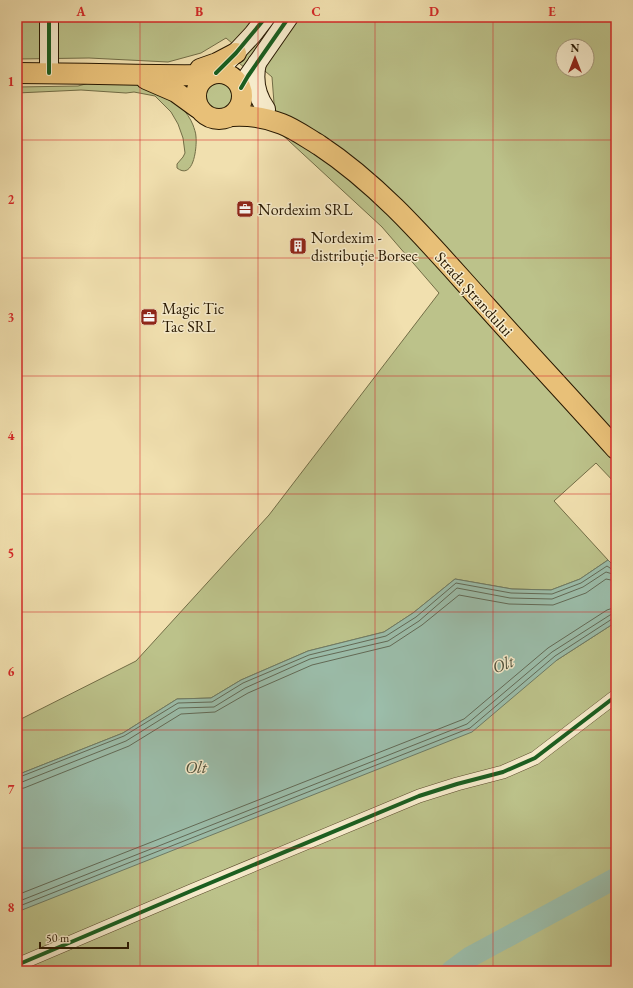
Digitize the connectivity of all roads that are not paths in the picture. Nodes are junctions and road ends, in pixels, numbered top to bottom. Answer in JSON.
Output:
{"nodes":[{"id":1,"x":49,"y":17,"type":"edge"},
{"id":2,"x":266,"y":17,"type":"edge"},
{"id":3,"x":289,"y":17,"type":"edge"},
{"id":4,"x":236,"y":53,"type":"junction"},
{"id":5,"x":258,"y":62,"type":"junction"},
{"id":6,"x":17,"y":73,"type":"edge"},
{"id":7,"x":49,"y":73,"type":"junction"},
{"id":8,"x":212,"y":74,"type":"junction"},
{"id":9,"x":137,"y":76,"type":"junction"},
{"id":10,"x":178,"y":76,"type":"junction"},
{"id":11,"x":241,"y":88,"type":"junction"},
{"id":12,"x":198,"y":108,"type":"junction"},
{"id":13,"x":266,"y":109,"type":"junction"},
{"id":14,"x":232,"y":116,"type":"junction"},
{"id":15,"x":283,"y":124,"type":"junction"},
{"id":16,"x":616,"y":449,"type":"edge"},
{"id":17,"x":616,"y":696,"type":"edge"},
{"id":18,"x":17,"y":965,"type":"edge"}],
"edges":[{"from":1,"to":7,"type":"main road"},
{"from":2,"to":4,"type":"main road"},
{"from":3,"to":5,"type":"main road"},
{"from":4,"to":8,"type":"main road"},
{"from":4,"to":10,"type":"main road"},
{"from":5,"to":11,"type":"main road"},
{"from":5,"to":13,"type":"main road"},
{"from":6,"to":7,"type":"main road","name":"Strada Ștrandului"},
{"from":7,"to":9,"type":"main road","name":"Strada Ștrandului"},
{"from":8,"to":10,"type":"main road","name":"Strada Ștrandului"},
{"from":8,"to":11,"type":"main road","name":"Strada Ștrandului"},
{"from":8,"to":12,"type":"main road"},
{"from":9,"to":10,"type":"main road","name":"Strada Ștrandului"},
{"from":9,"to":12,"type":"main road","name":"Strada Ștrandului"},
{"from":11,"to":13,"type":"main road","name":"Strada Ștrandului"},
{"from":11,"to":14,"type":"main road"},
{"from":12,"to":14,"type":"main road","name":"Strada Ștrandului"},
{"from":13,"to":15,"type":"main road","name":"Strada Ștrandului"},
{"from":14,"to":15,"type":"main road","name":"Strada Ștrandului"},
{"from":15,"to":16,"type":"main road","name":"Strada Ștrandului"},
{"from":17,"to":18,"type":"street"}]}
